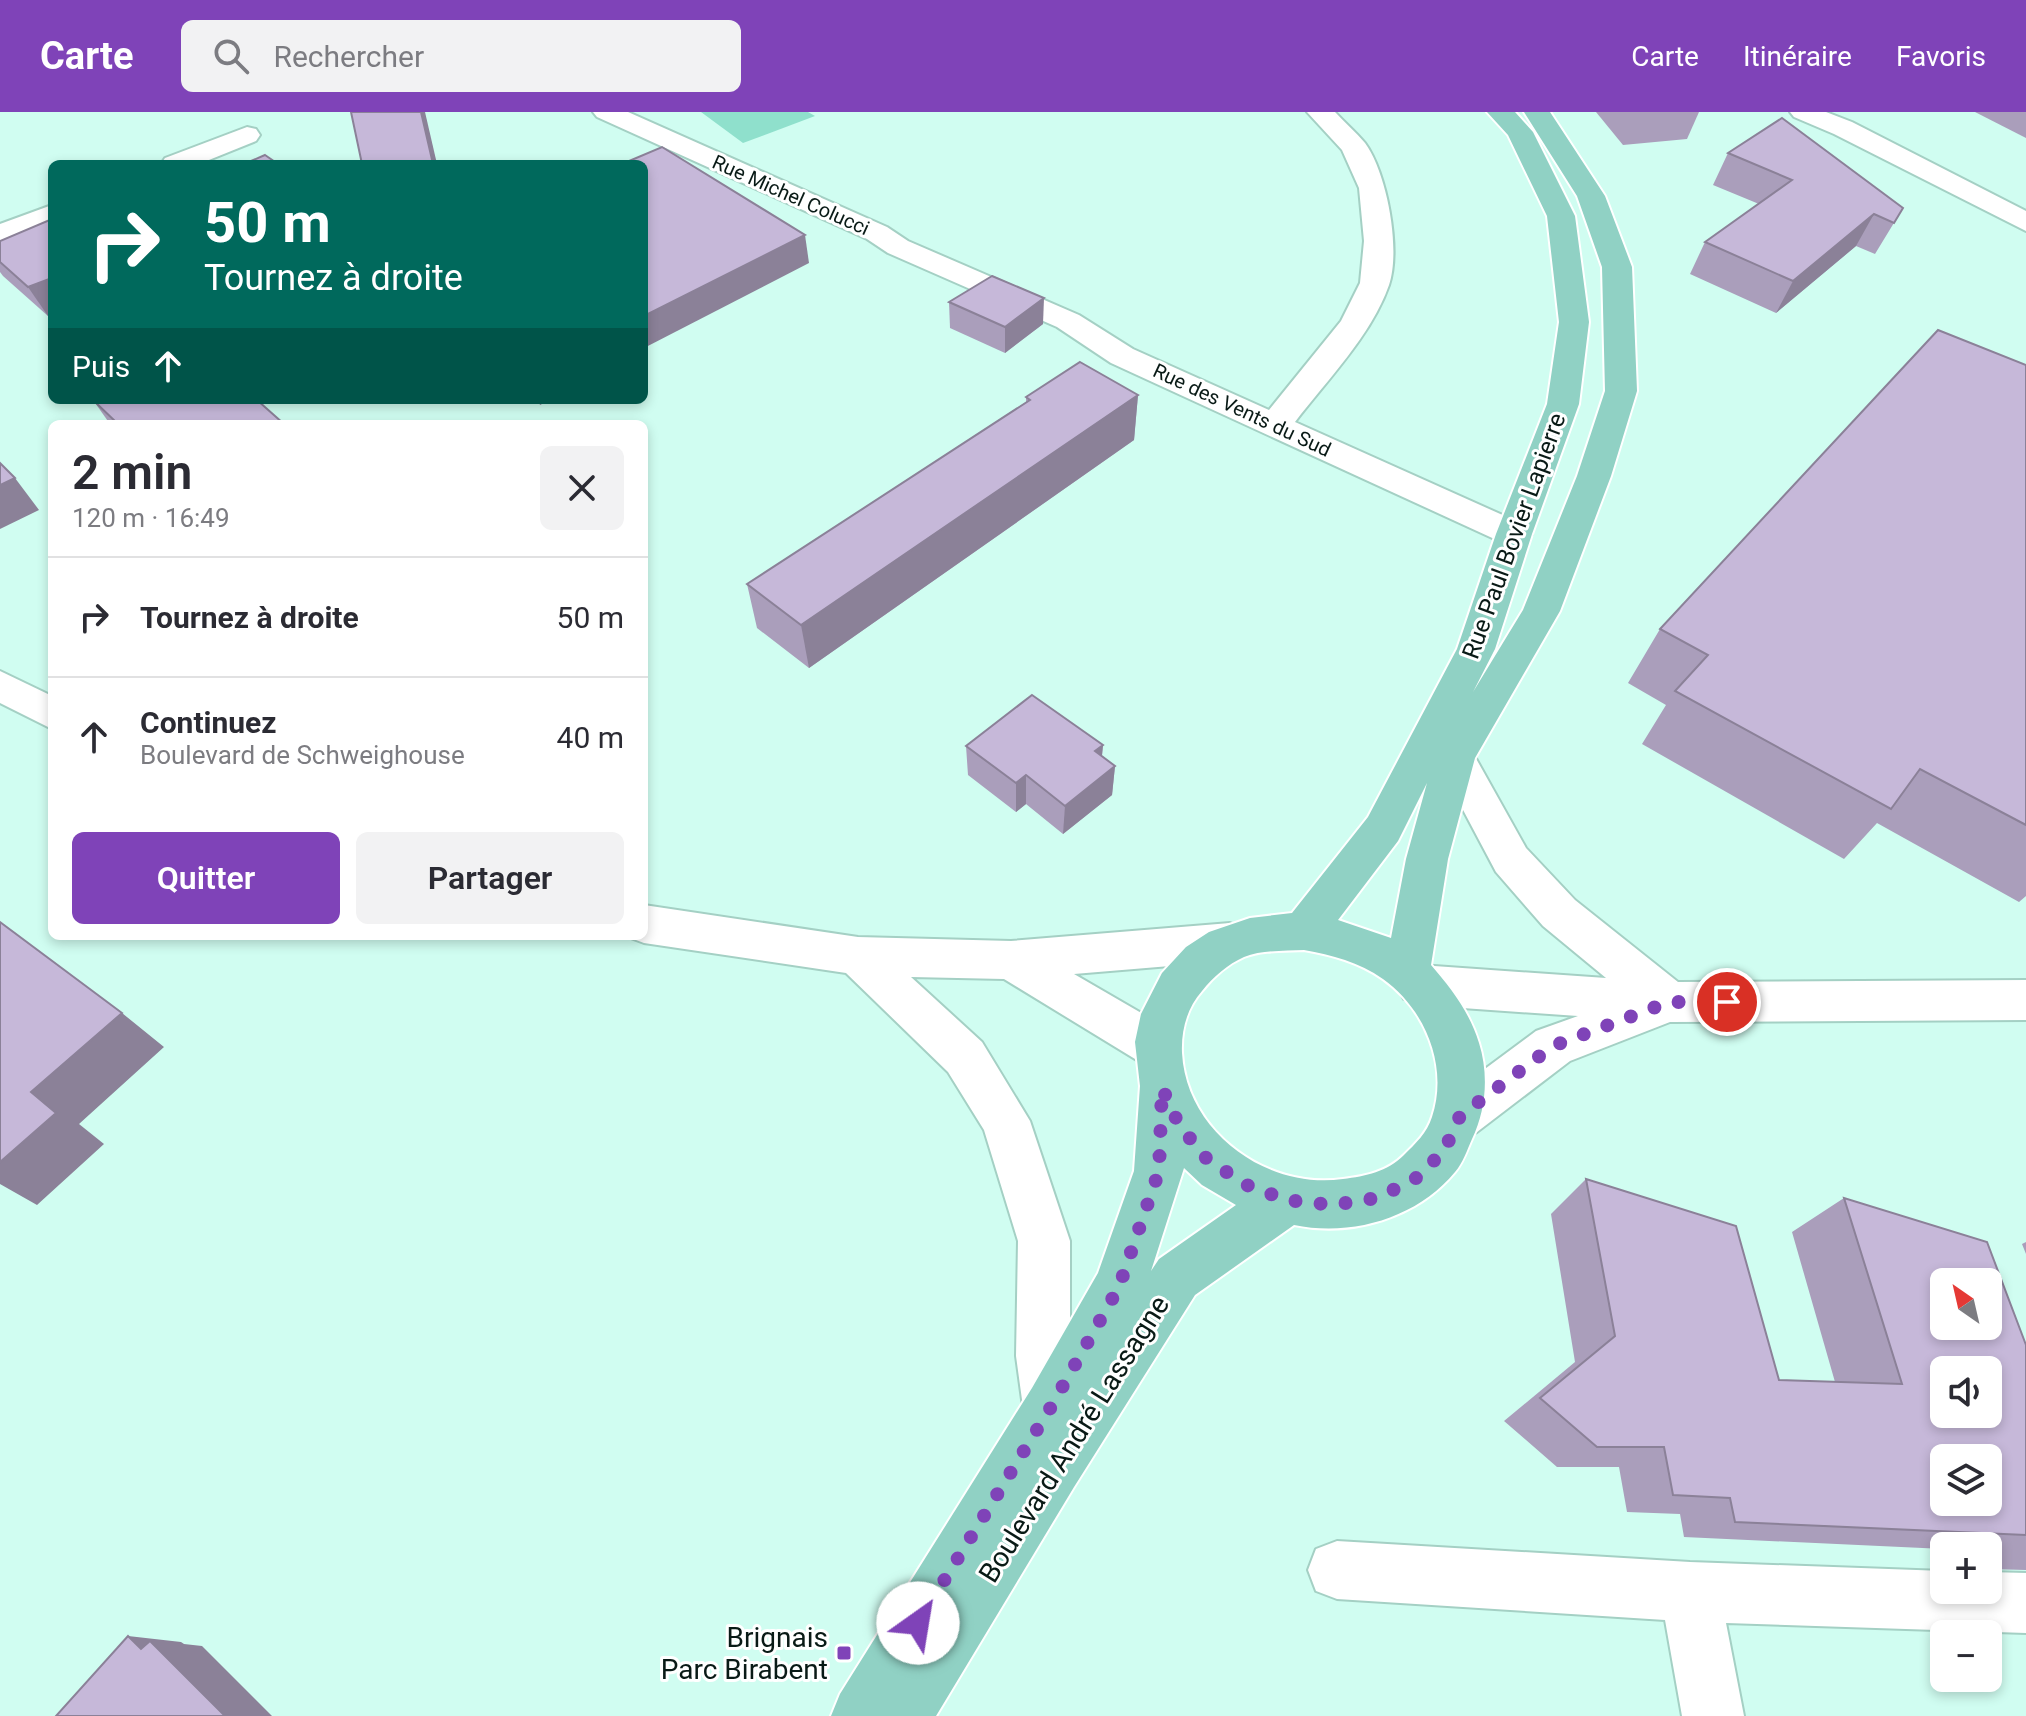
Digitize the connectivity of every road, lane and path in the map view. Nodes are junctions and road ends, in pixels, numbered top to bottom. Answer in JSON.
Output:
{"nodes":[{"id":1,"x":606,"y":112,"type":"edge"},
{"id":2,"x":1320,"y":112,"type":"edge"},
{"id":3,"x":1500,"y":112,"type":"edge"},
{"id":4,"x":1537,"y":112,"type":"edge"},
{"id":5,"x":1803,"y":112,"type":"edge"},
{"id":6,"x":247,"y":135,"type":"dead end"},
{"id":7,"x":185,"y":160,"type":"edge"},
{"id":8,"x":48,"y":215,"type":"edge"},
{"id":9,"x":2026,"y":222,"type":"edge"},
{"id":10,"x":0,"y":234,"type":"edge"},
{"id":11,"x":974,"y":280,"type":"joint"},
{"id":12,"x":1275,"y":425,"type":"junction"},
{"id":13,"x":1514,"y":534,"type":"junction"},
{"id":14,"x":0,"y":685,"type":"edge"},
{"id":15,"x":48,"y":712,"type":"edge"},
{"id":16,"x":1455,"y":757,"type":"junction"},
{"id":17,"x":648,"y":925,"type":"edge"},
{"id":18,"x":1304,"y":931,"type":"junction"},
{"id":19,"x":1230,"y":942,"type":"junction"},
{"id":20,"x":858,"y":956,"type":"junction"},
{"id":21,"x":1011,"y":960,"type":"junction"},
{"id":22,"x":1414,"y":978,"type":"junction"},
{"id":23,"x":2026,"y":1000,"type":"edge"},
{"id":24,"x":1669,"y":1002,"type":"junction"},
{"id":25,"x":1159,"y":1068,"type":"junction"},
{"id":26,"x":1460,"y":1116,"type":"junction"},
{"id":27,"x":1287,"y":1200,"type":"junction"},
{"id":28,"x":1051,"y":1407,"type":"junction"},
{"id":29,"x":1337,"y":1570,"type":"dead end"},
{"id":30,"x":1690,"y":1592,"type":"junction"},
{"id":31,"x":2026,"y":1603,"type":"edge"},
{"id":32,"x":862,"y":1716,"type":"edge"},
{"id":33,"x":901,"y":1716,"type":"edge"},
{"id":34,"x":1713,"y":1716,"type":"edge"}],
"edges":[{"from":1,"to":11,"type":"street","name":"Rue Michel Colucci"},
{"from":2,"to":12,"type":"street"},
{"from":3,"to":13,"type":"main road","name":"Rue Paul Bovier Lapierre"},
{"from":4,"to":16,"type":"main road"},
{"from":5,"to":9,"type":"street"},
{"from":6,"to":7,"type":"street"},
{"from":8,"to":10,"type":"street"},
{"from":11,"to":12,"type":"street","name":"Rue des Vents du Sud"},
{"from":12,"to":13,"type":"street","name":"Rue des Vents du Sud"},
{"from":13,"to":18,"type":"main road","name":"Rue Paul Bovier Lapierre"},
{"from":14,"to":15,"type":"street"},
{"from":16,"to":22,"type":"main road"},
{"from":16,"to":24,"type":"street"},
{"from":17,"to":20,"type":"street"},
{"from":18,"to":19,"type":"main road","name":"Boulevard André Lassagne"},
{"from":18,"to":22,"type":"main road","name":"Boulevard André Lassagne"},
{"from":19,"to":21,"type":"street"},
{"from":19,"to":25,"type":"main road","name":"Boulevard André Lassagne"},
{"from":20,"to":21,"type":"street"},
{"from":20,"to":28,"type":"street"},
{"from":21,"to":25,"type":"street"},
{"from":22,"to":24,"type":"street"},
{"from":22,"to":26,"type":"main road","name":"Boulevard André Lassagne"},
{"from":23,"to":24,"type":"street"},
{"from":24,"to":26,"type":"street"},
{"from":25,"to":27,"type":"main road"},
{"from":25,"to":28,"type":"main road","name":"Boulevard André Lassagne"},
{"from":26,"to":27,"type":"main road"},
{"from":27,"to":33,"type":"main road","name":"Boulevard André Lassagne"},
{"from":28,"to":32,"type":"main road","name":"Boulevard André Lassagne"},
{"from":29,"to":30,"type":"street"},
{"from":30,"to":31,"type":"street"},
{"from":30,"to":34,"type":"street"}]}
